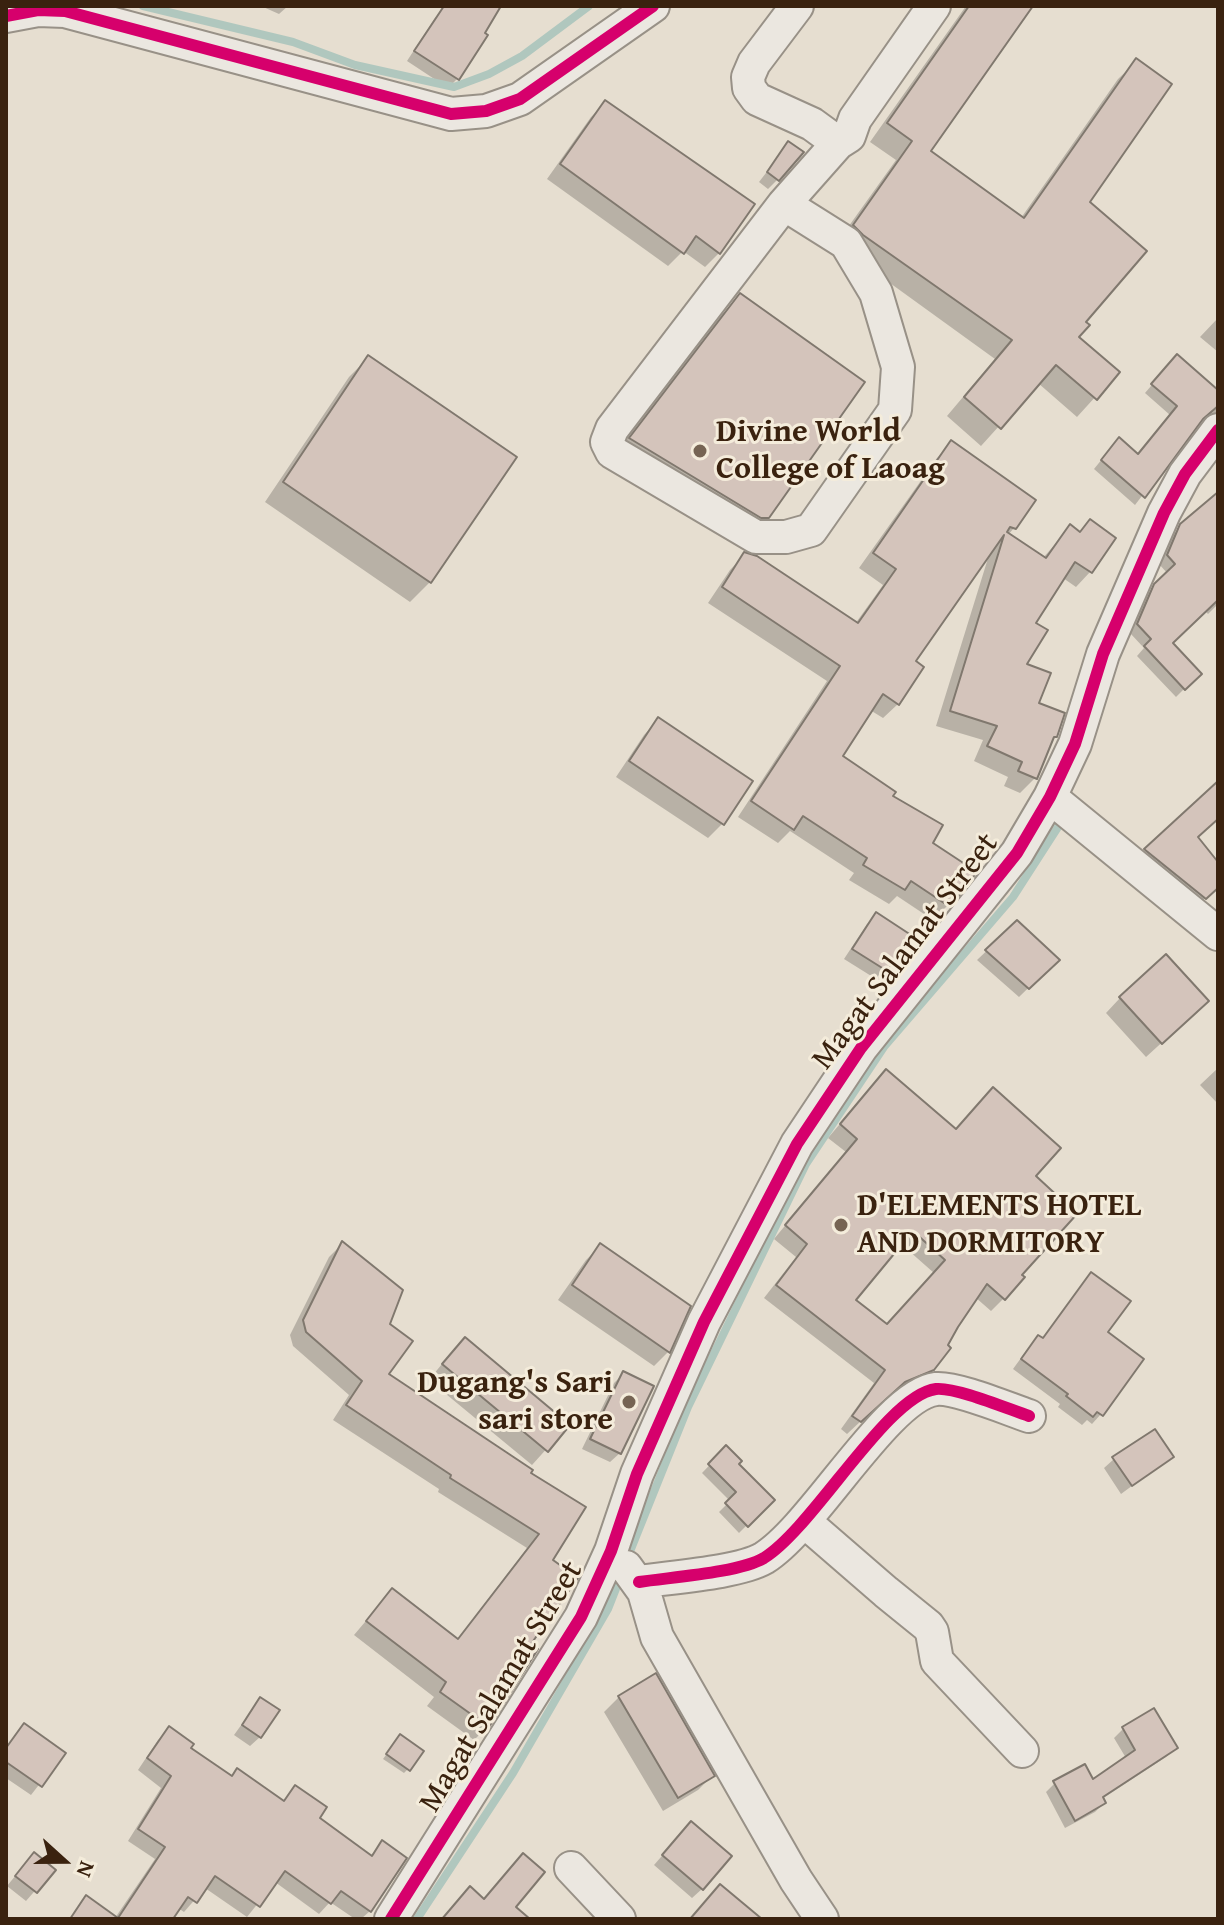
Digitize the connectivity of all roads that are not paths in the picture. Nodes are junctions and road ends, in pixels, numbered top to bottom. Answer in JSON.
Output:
{"nodes":[{"id":1,"x":653,"y":6,"type":"edge"},
{"id":2,"x":797,"y":6,"type":"edge"},
{"id":3,"x":934,"y":6,"type":"edge"},
{"id":4,"x":6,"y":16,"type":"edge"},
{"id":5,"x":838,"y":143,"type":"junction"},
{"id":6,"x":784,"y":204,"type":"junction"},
{"id":7,"x":1218,"y":430,"type":"edge"},
{"id":8,"x":1050,"y":797,"type":"junction"},
{"id":9,"x":1218,"y":934,"type":"edge"},
{"id":10,"x":1029,"y":1416,"type":"dead end"},
{"id":11,"x":804,"y":1521,"type":"junction"},
{"id":12,"x":625,"y":1566,"type":"junction"},
{"id":13,"x":1022,"y":1751,"type":"dead end"},
{"id":14,"x":571,"y":1868,"type":"dead end"},
{"id":15,"x":814,"y":1916,"type":"edge"},
{"id":16,"x":391,"y":1919,"type":"edge"},
{"id":17,"x":619,"y":1919,"type":"edge"}],
"edges":[{"from":1,"to":4,"type":"street"},
{"from":2,"to":5,"type":"street"},
{"from":3,"to":5,"type":"street"},
{"from":5,"to":6,"type":"street"},
{"from":6,"to":6,"type":"street"},
{"from":7,"to":8,"type":"street","name":"Magat Salamat Street"},
{"from":8,"to":9,"type":"street"},
{"from":8,"to":12,"type":"street","name":"Magat Salamat Street"},
{"from":10,"to":11,"type":"street"},
{"from":11,"to":12,"type":"street"},
{"from":11,"to":13,"type":"street"},
{"from":12,"to":15,"type":"street"},
{"from":12,"to":16,"type":"street","name":"Magat Salamat Street"},
{"from":14,"to":17,"type":"street"}]}
